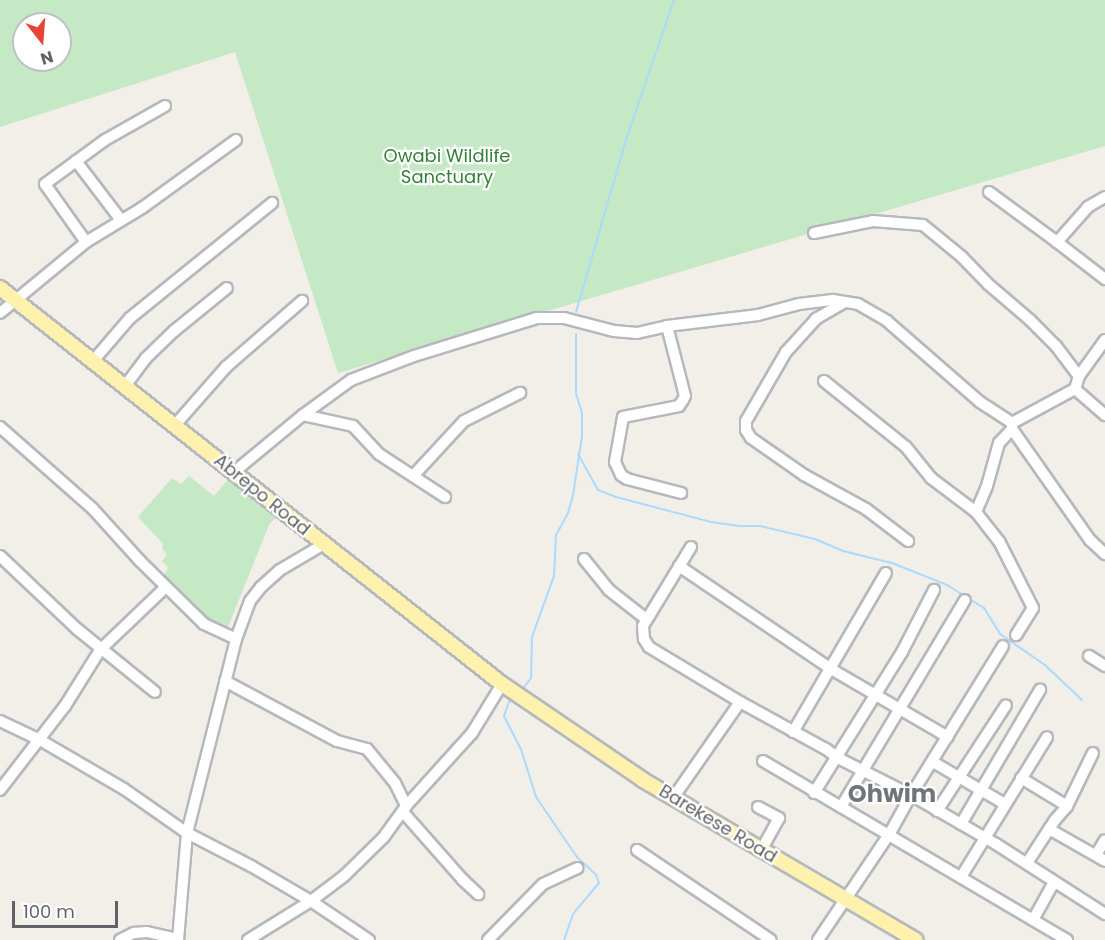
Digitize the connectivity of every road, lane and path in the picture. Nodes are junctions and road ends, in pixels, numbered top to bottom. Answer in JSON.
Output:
{"nodes":[{"id":1,"x":165,"y":106,"type":"dead end"},
{"id":2,"x":236,"y":140,"type":"dead end"},
{"id":3,"x":76,"y":161,"type":"junction"},
{"id":4,"x":989,"y":192,"type":"dead end"},
{"id":5,"x":1105,"y":197,"type":"edge"},
{"id":6,"x":272,"y":203,"type":"dead end"},
{"id":7,"x":121,"y":220,"type":"junction"},
{"id":8,"x":814,"y":233,"type":"dead end"},
{"id":9,"x":86,"y":242,"type":"junction"},
{"id":10,"x":1057,"y":242,"type":"junction"},
{"id":11,"x":1105,"y":279,"type":"edge"},
{"id":12,"x":0,"y":288,"type":"edge"},
{"id":13,"x":227,"y":288,"type":"dead end"},
{"id":14,"x":15,"y":299,"type":"junction"},
{"id":15,"x":302,"y":301,"type":"dead end"},
{"id":16,"x":844,"y":302,"type":"junction"},
{"id":17,"x":0,"y":313,"type":"edge"},
{"id":18,"x":667,"y":326,"type":"junction"},
{"id":19,"x":1105,"y":340,"type":"edge"},
{"id":20,"x":93,"y":361,"type":"junction"},
{"id":21,"x":1079,"y":376,"type":"junction"},
{"id":22,"x":824,"y":381,"type":"dead end"},
{"id":23,"x":125,"y":386,"type":"junction"},
{"id":24,"x":1075,"y":389,"type":"junction"},
{"id":25,"x":520,"y":393,"type":"dead end"},
{"id":26,"x":303,"y":415,"type":"junction"},
{"id":27,"x":1105,"y":415,"type":"edge"},
{"id":28,"x":176,"y":424,"type":"junction"},
{"id":29,"x":1012,"y":426,"type":"junction"},
{"id":30,"x":1,"y":428,"type":"edge"},
{"id":31,"x":234,"y":472,"type":"junction"},
{"id":32,"x":413,"y":476,"type":"junction"},
{"id":33,"x":681,"y":493,"type":"dead end"},
{"id":34,"x":445,"y":497,"type":"dead end"},
{"id":35,"x":976,"y":512,"type":"junction"},
{"id":36,"x":908,"y":541,"type":"dead end"},
{"id":37,"x":324,"y":544,"type":"junction"},
{"id":38,"x":691,"y":546,"type":"dead end"},
{"id":39,"x":1105,"y":554,"type":"edge"},
{"id":40,"x":0,"y":556,"type":"edge"},
{"id":41,"x":584,"y":559,"type":"dead end"},
{"id":42,"x":679,"y":566,"type":"junction"},
{"id":43,"x":886,"y":573,"type":"dead end"},
{"id":44,"x":166,"y":587,"type":"junction"},
{"id":45,"x":934,"y":590,"type":"dead end"},
{"id":46,"x":965,"y":600,"type":"dead end"},
{"id":47,"x":646,"y":620,"type":"junction"},
{"id":48,"x":1016,"y":635,"type":"dead end"},
{"id":49,"x":236,"y":639,"type":"junction"},
{"id":50,"x":1003,"y":646,"type":"dead end"},
{"id":51,"x":100,"y":650,"type":"junction"},
{"id":52,"x":1089,"y":656,"type":"dead end"},
{"id":53,"x":1105,"y":666,"type":"edge"},
{"id":54,"x":831,"y":669,"type":"junction"},
{"id":55,"x":225,"y":681,"type":"junction"},
{"id":56,"x":507,"y":687,"type":"junction"},
{"id":57,"x":1040,"y":690,"type":"dead end"},
{"id":58,"x":155,"y":692,"type":"dead end"},
{"id":59,"x":876,"y":695,"type":"junction"},
{"id":60,"x":526,"y":700,"type":"joint"},
{"id":61,"x":740,"y":702,"type":"junction"},
{"id":62,"x":1006,"y":705,"type":"dead end"},
{"id":63,"x":900,"y":709,"type":"junction"},
{"id":64,"x":0,"y":721,"type":"edge"},
{"id":65,"x":793,"y":732,"type":"junction"},
{"id":66,"x":948,"y":737,"type":"junction"},
{"id":67,"x":1047,"y":737,"type":"dead end"},
{"id":68,"x":40,"y":740,"type":"junction"},
{"id":69,"x":1092,"y":753,"type":"dead end"},
{"id":70,"x":838,"y":758,"type":"junction"},
{"id":71,"x":763,"y":761,"type":"dead end"},
{"id":72,"x":933,"y":762,"type":"junction"},
{"id":73,"x":864,"y":771,"type":"junction"},
{"id":74,"x":958,"y":777,"type":"junction"},
{"id":75,"x":1021,"y":778,"type":"junction"},
{"id":76,"x":0,"y":790,"type":"edge"},
{"id":77,"x":981,"y":790,"type":"junction"},
{"id":78,"x":814,"y":793,"type":"junction"},
{"id":79,"x":911,"y":795,"type":"junction"},
{"id":80,"x":673,"y":798,"type":"junction"},
{"id":81,"x":1005,"y":804,"type":"junction"},
{"id":82,"x":1067,"y":806,"type":"junction"},
{"id":83,"x":758,"y":807,"type":"dead end"},
{"id":84,"x":841,"y":807,"type":"junction"},
{"id":85,"x":404,"y":809,"type":"junction"},
{"id":86,"x":938,"y":812,"type":"junction"},
{"id":87,"x":961,"y":824,"type":"junction"},
{"id":88,"x":1049,"y":829,"type":"junction"},
{"id":89,"x":187,"y":833,"type":"junction"},
{"id":90,"x":890,"y":833,"type":"junction"},
{"id":91,"x":985,"y":837,"type":"junction"},
{"id":92,"x":1105,"y":840,"type":"edge"},
{"id":93,"x":637,"y":850,"type":"dead end"},
{"id":94,"x":761,"y":850,"type":"junction"},
{"id":95,"x":1100,"y":858,"type":"edge"},
{"id":96,"x":1027,"y":864,"type":"junction"},
{"id":97,"x":577,"y":868,"type":"dead end"},
{"id":98,"x":961,"y":877,"type":"junction"},
{"id":99,"x":1054,"y":882,"type":"junction"},
{"id":100,"x":478,"y":894,"type":"dead end"},
{"id":101,"x":846,"y":900,"type":"junction"},
{"id":102,"x":311,"y":901,"type":"junction"},
{"id":103,"x":1105,"y":914,"type":"edge"},
{"id":104,"x":1033,"y":920,"type":"junction"},
{"id":105,"x":178,"y":939,"type":"edge"},
{"id":106,"x":120,"y":940,"type":"edge"},
{"id":107,"x":248,"y":940,"type":"edge"},
{"id":108,"x":369,"y":940,"type":"edge"},
{"id":109,"x":488,"y":940,"type":"edge"},
{"id":110,"x":771,"y":940,"type":"edge"},
{"id":111,"x":818,"y":940,"type":"edge"},
{"id":112,"x":915,"y":940,"type":"edge"},
{"id":113,"x":1067,"y":940,"type":"edge"}],
"edges":[{"from":1,"to":3,"type":"street"},
{"from":2,"to":7,"type":"street"},
{"from":3,"to":7,"type":"street"},
{"from":3,"to":9,"type":"street"},
{"from":4,"to":10,"type":"street"},
{"from":5,"to":10,"type":"street"},
{"from":6,"to":20,"type":"street"},
{"from":7,"to":9,"type":"street"},
{"from":8,"to":21,"type":"street"},
{"from":9,"to":14,"type":"street"},
{"from":10,"to":11,"type":"street"},
{"from":12,"to":14,"type":"main road","name":"Abrepo Road"},
{"from":13,"to":23,"type":"street"},
{"from":14,"to":17,"type":"street"},
{"from":14,"to":20,"type":"main road","name":"Abrepo Road"},
{"from":15,"to":28,"type":"street"},
{"from":16,"to":18,"type":"street"},
{"from":16,"to":29,"type":"street"},
{"from":16,"to":36,"type":"street"},
{"from":18,"to":26,"type":"street"},
{"from":18,"to":33,"type":"street"},
{"from":19,"to":21,"type":"street"},
{"from":20,"to":23,"type":"main road","name":"Abrepo Road"},
{"from":21,"to":24,"type":"street"},
{"from":22,"to":35,"type":"street"},
{"from":23,"to":28,"type":"main road","name":"Abrepo Road"},
{"from":24,"to":27,"type":"street"},
{"from":24,"to":29,"type":"street"},
{"from":25,"to":32,"type":"street"},
{"from":26,"to":31,"type":"street"},
{"from":26,"to":32,"type":"street"},
{"from":28,"to":31,"type":"main road","name":"Abrepo Road"},
{"from":29,"to":35,"type":"street"},
{"from":29,"to":39,"type":"street"},
{"from":30,"to":44,"type":"street"},
{"from":31,"to":37,"type":"main road","name":"Abrepo Road"},
{"from":32,"to":34,"type":"street"},
{"from":35,"to":48,"type":"street"},
{"from":37,"to":49,"type":"street"},
{"from":37,"to":56,"type":"main road","name":"Abrepo Road"},
{"from":38,"to":42,"type":"street"},
{"from":40,"to":51,"type":"street"},
{"from":41,"to":47,"type":"street"},
{"from":42,"to":47,"type":"street"},
{"from":42,"to":54,"type":"street"},
{"from":43,"to":54,"type":"street"},
{"from":44,"to":49,"type":"street"},
{"from":44,"to":51,"type":"street"},
{"from":45,"to":59,"type":"street"},
{"from":46,"to":63,"type":"street"},
{"from":47,"to":61,"type":"street"},
{"from":49,"to":55,"type":"street"},
{"from":50,"to":66,"type":"street"},
{"from":51,"to":58,"type":"street"},
{"from":51,"to":68,"type":"street"},
{"from":52,"to":53,"type":"street"},
{"from":54,"to":59,"type":"street"},
{"from":54,"to":65,"type":"street"},
{"from":55,"to":85,"type":"street"},
{"from":55,"to":89,"type":"street"},
{"from":56,"to":60,"type":"main road","name":"Abrepo Road"},
{"from":56,"to":85,"type":"street"},
{"from":57,"to":77,"type":"street"},
{"from":59,"to":63,"type":"street"},
{"from":59,"to":70,"type":"street"},
{"from":60,"to":80,"type":"main road","name":"Barekese Road"},
{"from":61,"to":65,"type":"street"},
{"from":61,"to":80,"type":"street"},
{"from":62,"to":74,"type":"street"},
{"from":63,"to":66,"type":"street"},
{"from":63,"to":73,"type":"street"},
{"from":64,"to":68,"type":"street"},
{"from":65,"to":70,"type":"street"},
{"from":66,"to":72,"type":"street"},
{"from":67,"to":75,"type":"street"},
{"from":68,"to":76,"type":"street"},
{"from":68,"to":89,"type":"street"},
{"from":69,"to":82,"type":"street"},
{"from":70,"to":73,"type":"street"},
{"from":70,"to":78,"type":"street"},
{"from":71,"to":78,"type":"street"},
{"from":72,"to":74,"type":"street"},
{"from":72,"to":79,"type":"street"},
{"from":73,"to":79,"type":"street"},
{"from":73,"to":84,"type":"street"},
{"from":74,"to":77,"type":"street"},
{"from":74,"to":86,"type":"street"},
{"from":75,"to":81,"type":"street"},
{"from":75,"to":82,"type":"street"},
{"from":77,"to":81,"type":"street"},
{"from":77,"to":87,"type":"street"},
{"from":78,"to":84,"type":"street"},
{"from":79,"to":86,"type":"street"},
{"from":79,"to":90,"type":"street"},
{"from":80,"to":94,"type":"main road","name":"Barekese Road"},
{"from":81,"to":91,"type":"street"},
{"from":82,"to":88,"type":"street"},
{"from":83,"to":94,"type":"street"},
{"from":84,"to":90,"type":"street"},
{"from":85,"to":100,"type":"street"},
{"from":85,"to":102,"type":"street"},
{"from":86,"to":87,"type":"street"},
{"from":87,"to":91,"type":"street"},
{"from":88,"to":95,"type":"street"},
{"from":88,"to":96,"type":"street"},
{"from":89,"to":102,"type":"street"},
{"from":89,"to":105,"type":"street"},
{"from":90,"to":98,"type":"street"},
{"from":90,"to":101,"type":"street"},
{"from":91,"to":96,"type":"street"},
{"from":91,"to":98,"type":"street"},
{"from":92,"to":95,"type":"street"},
{"from":93,"to":110,"type":"street"},
{"from":94,"to":101,"type":"main road","name":"Barekese Road"},
{"from":96,"to":99,"type":"street"},
{"from":97,"to":109,"type":"street"},
{"from":98,"to":104,"type":"street"},
{"from":99,"to":103,"type":"street"},
{"from":99,"to":104,"type":"street"},
{"from":101,"to":111,"type":"street"},
{"from":101,"to":112,"type":"main road","name":"Barekese Road"},
{"from":102,"to":107,"type":"street"},
{"from":102,"to":108,"type":"street"},
{"from":104,"to":113,"type":"street"},
{"from":105,"to":106,"type":"street"}]}
